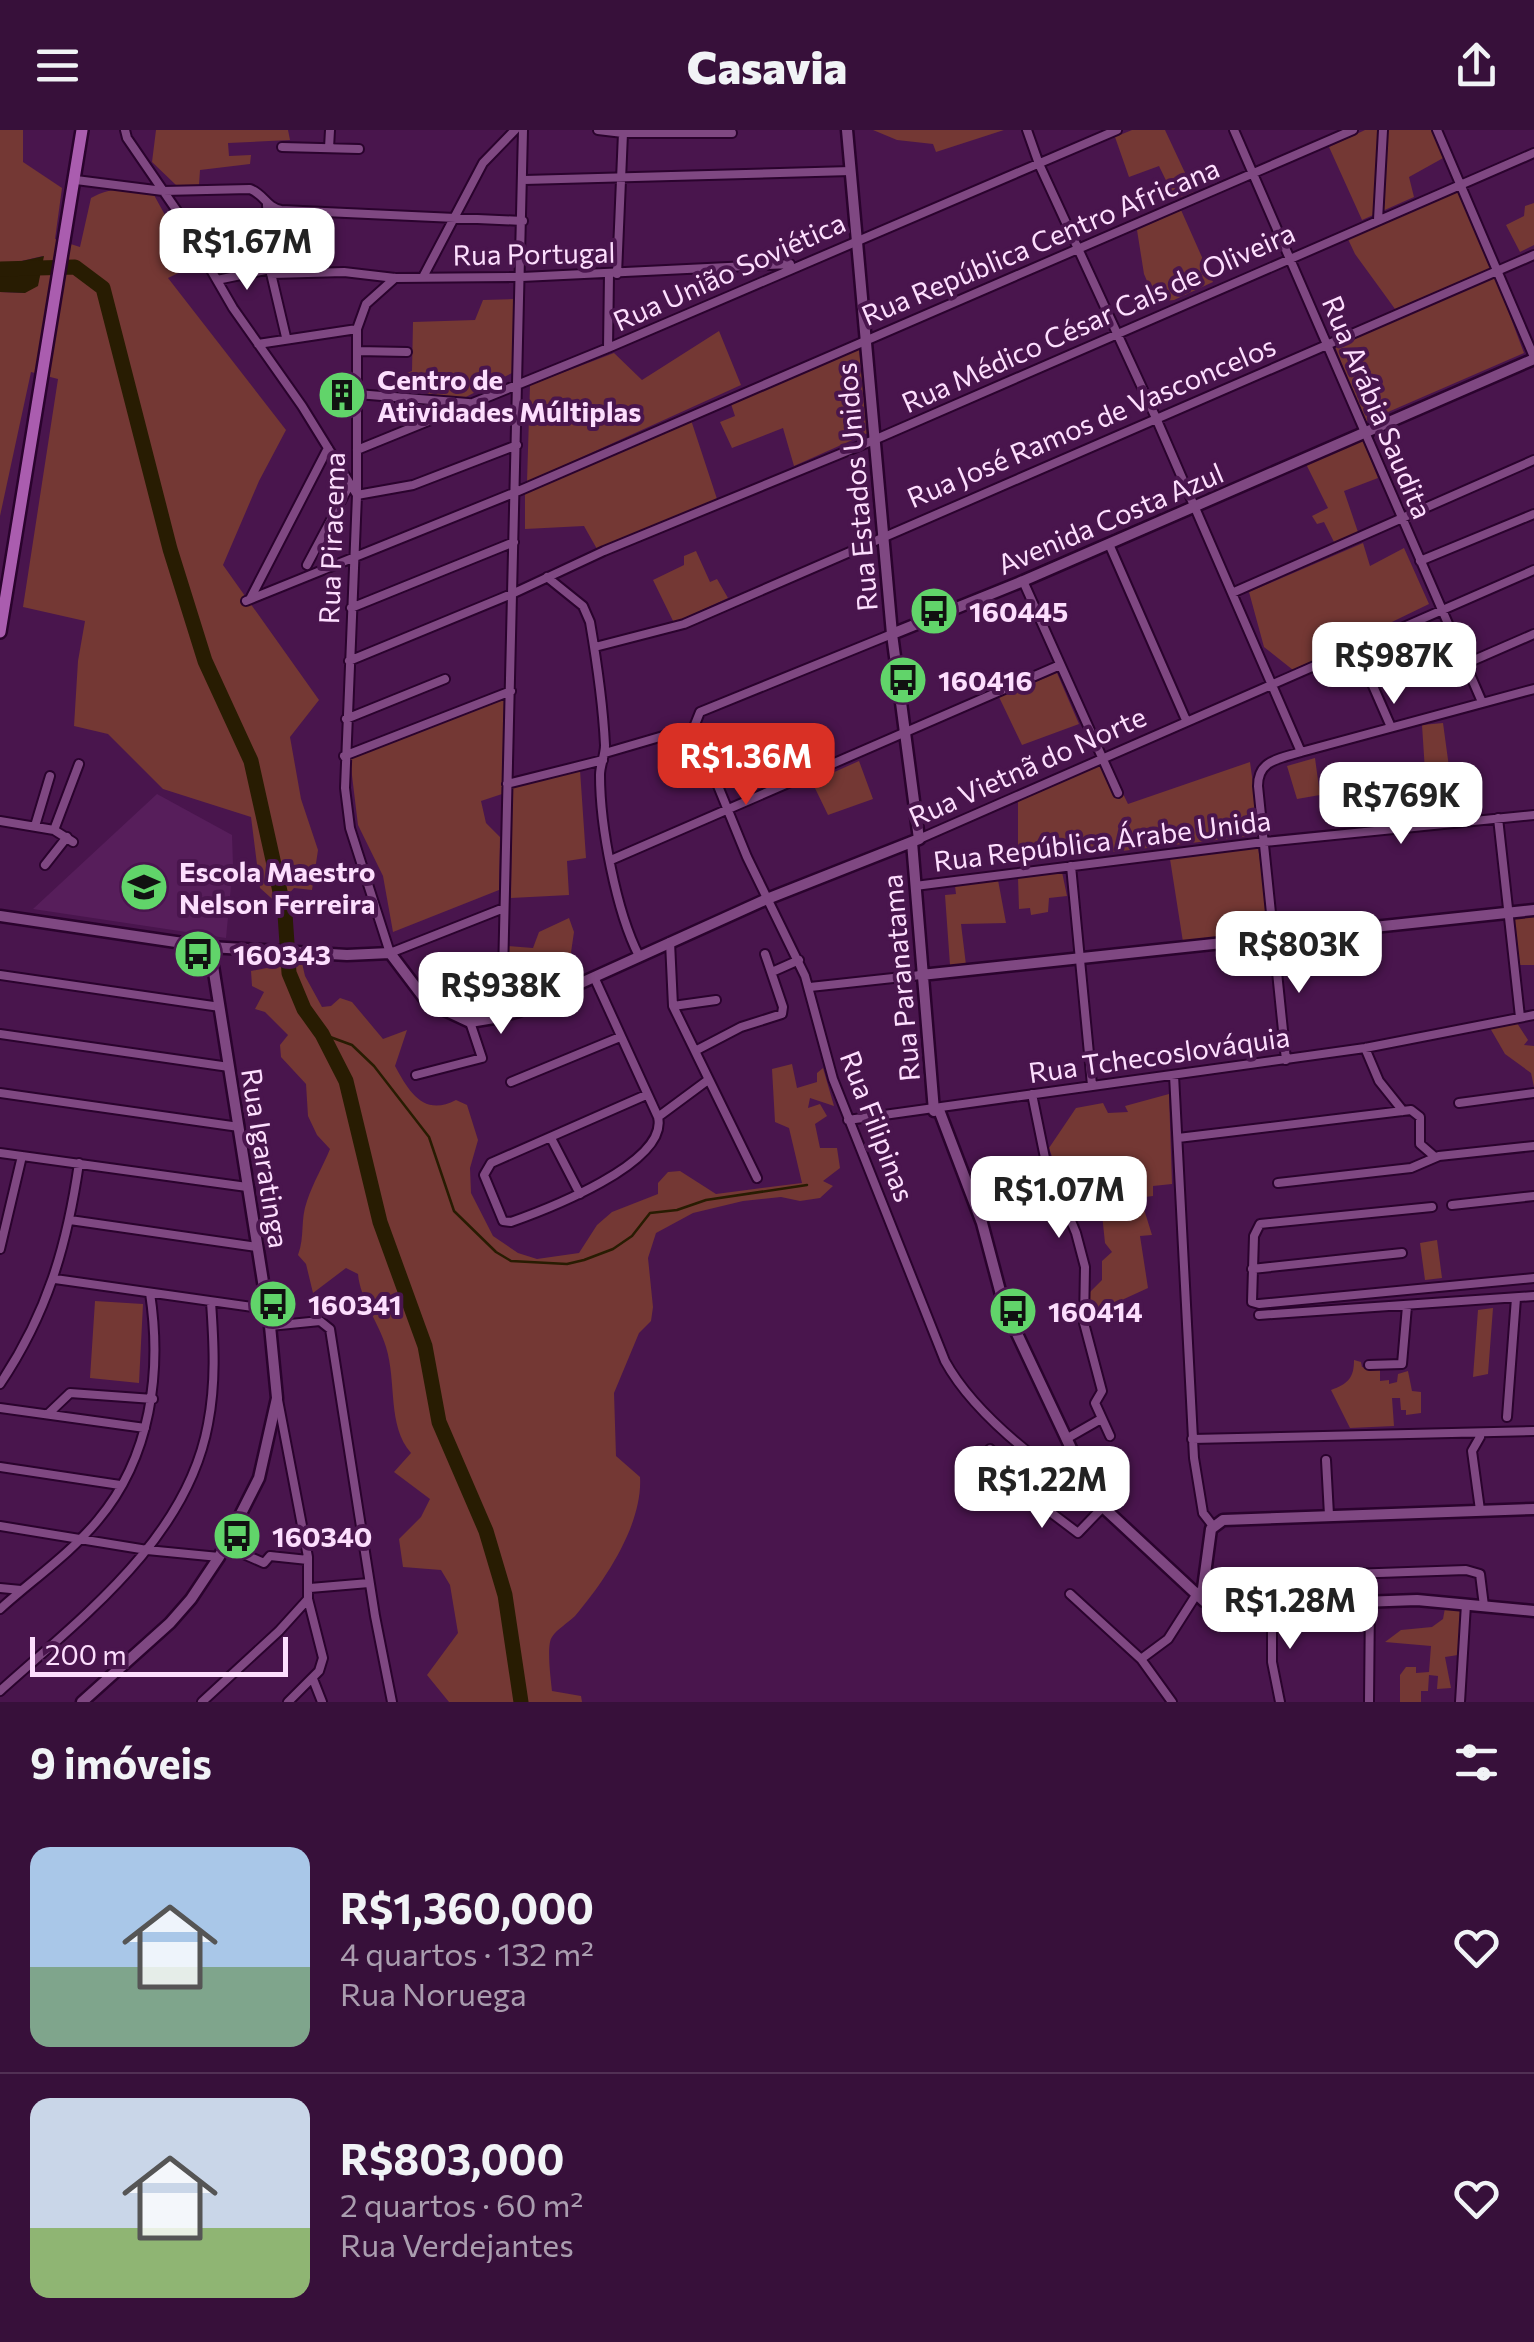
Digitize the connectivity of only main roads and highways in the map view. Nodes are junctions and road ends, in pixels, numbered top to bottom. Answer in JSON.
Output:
{"nodes":[{"id":1,"x":82,"y":130,"type":"edge"},
{"id":2,"x":0,"y":632,"type":"edge"}],
"edges":[{"from":1,"to":2,"type":"main road"}]}
